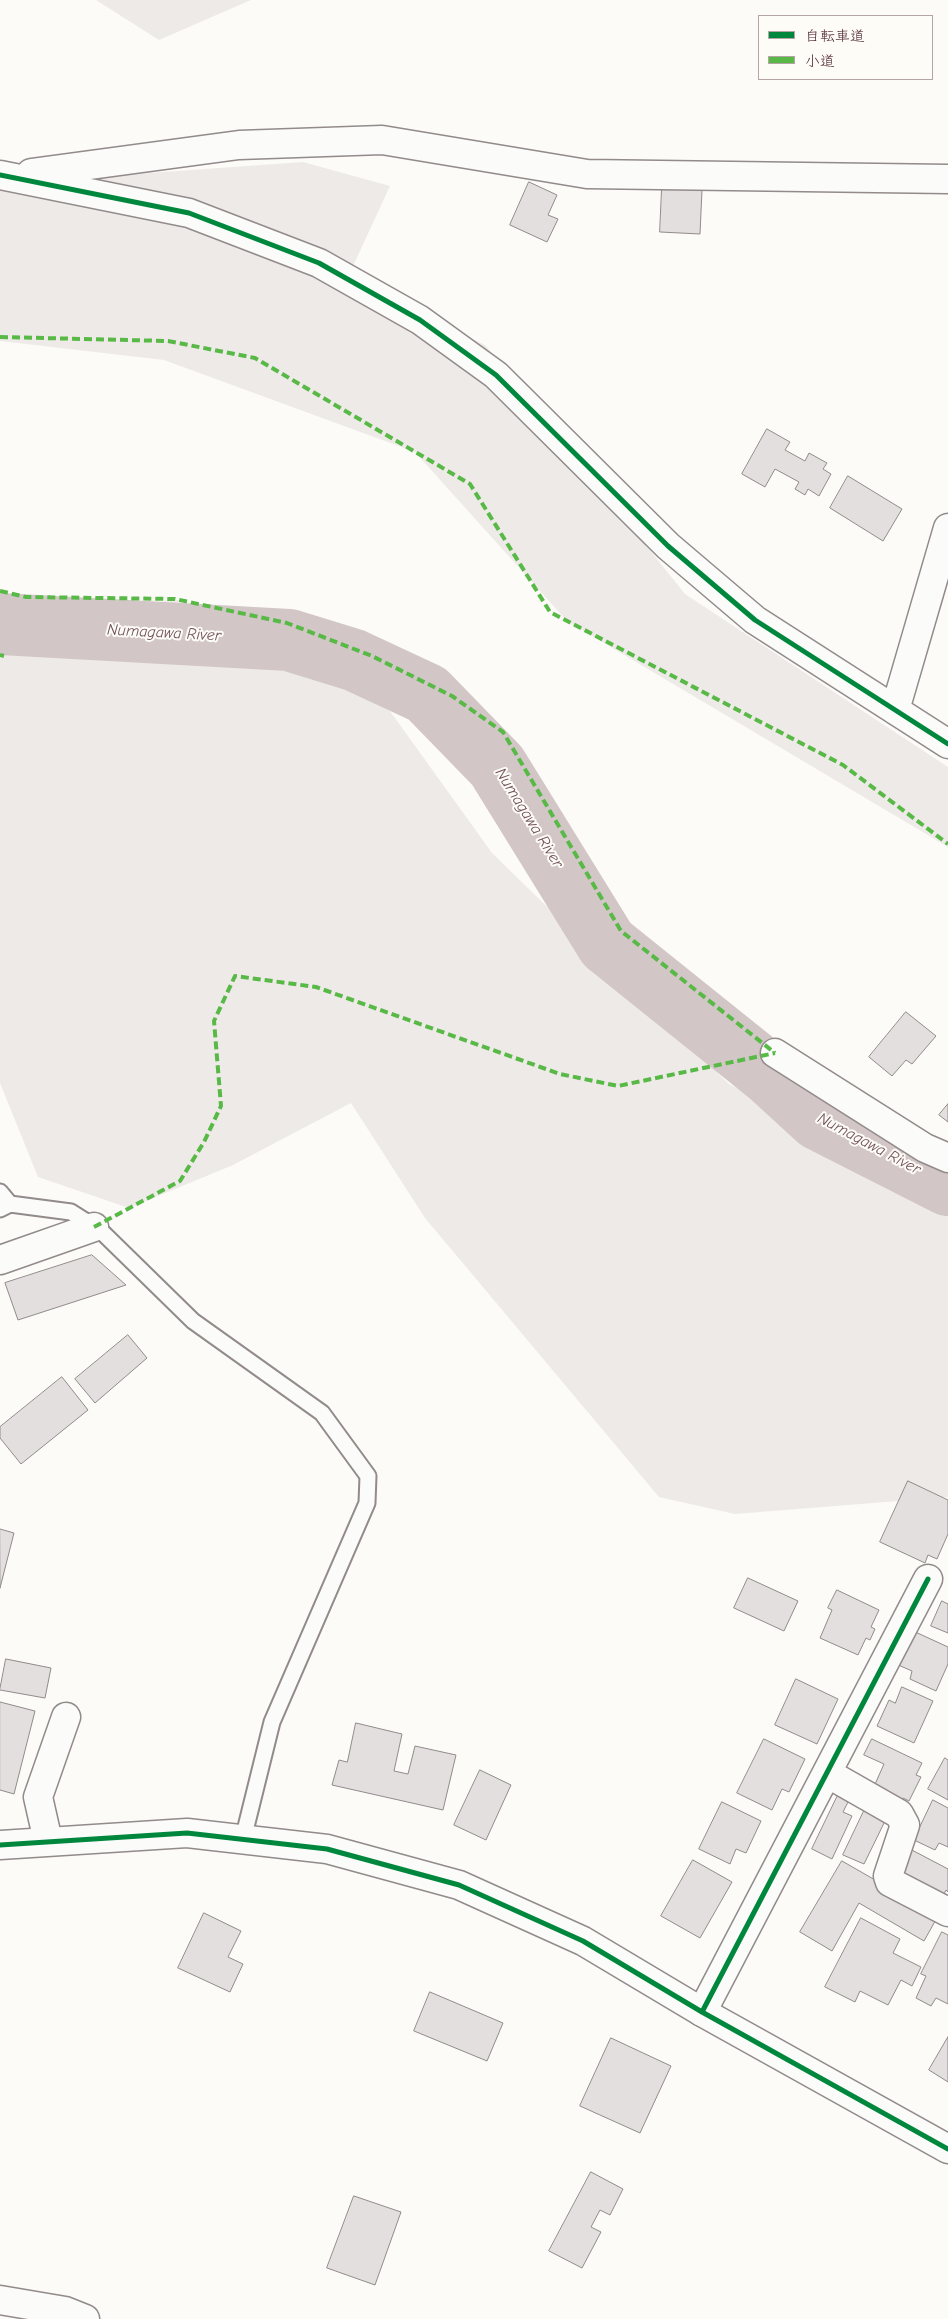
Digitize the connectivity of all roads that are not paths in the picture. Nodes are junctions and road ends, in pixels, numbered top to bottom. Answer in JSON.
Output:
{"nodes":[{"id":1,"x":6,"y":175,"type":"edge"},
{"id":2,"x":948,"y":179,"type":"edge"},
{"id":3,"x":948,"y":528,"type":"edge"},
{"id":4,"x":895,"y":710,"type":"junction"},
{"id":5,"x":948,"y":744,"type":"edge"},
{"id":6,"x":775,"y":1053,"type":"dead end"},
{"id":7,"x":948,"y":1158,"type":"edge"},
{"id":8,"x":0,"y":1192,"type":"edge"},
{"id":9,"x":5,"y":1207,"type":"edge"},
{"id":10,"x":94,"y":1227,"type":"junction"},
{"id":11,"x":0,"y":1260,"type":"edge"},
{"id":12,"x":928,"y":1579,"type":"dead end"},
{"id":13,"x":66,"y":1717,"type":"dead end"},
{"id":14,"x":827,"y":1773,"type":"junction"},
{"id":15,"x":242,"y":1839,"type":"junction"},
{"id":16,"x":48,"y":1841,"type":"junction"},
{"id":17,"x":0,"y":1845,"type":"edge"},
{"id":18,"x":948,"y":1912,"type":"edge"},
{"id":19,"x":702,"y":2012,"type":"junction"},
{"id":20,"x":948,"y":2149,"type":"edge"},
{"id":21,"x":0,"y":2300,"type":"edge"},
{"id":22,"x":84,"y":2319,"type":"edge"}],
"edges":[{"from":1,"to":2,"type":"street"},
{"from":1,"to":4,"type":"street"},
{"from":3,"to":4,"type":"street"},
{"from":4,"to":5,"type":"street"},
{"from":6,"to":7,"type":"street"},
{"from":8,"to":9,"type":"lane"},
{"from":9,"to":10,"type":"lane"},
{"from":10,"to":11,"type":"street"},
{"from":10,"to":15,"type":"lane"},
{"from":12,"to":14,"type":"street"},
{"from":13,"to":16,"type":"street"},
{"from":14,"to":18,"type":"street"},
{"from":14,"to":19,"type":"street"},
{"from":15,"to":16,"type":"street"},
{"from":15,"to":19,"type":"street"},
{"from":16,"to":17,"type":"street"},
{"from":19,"to":20,"type":"street"},
{"from":21,"to":22,"type":"street"}]}
